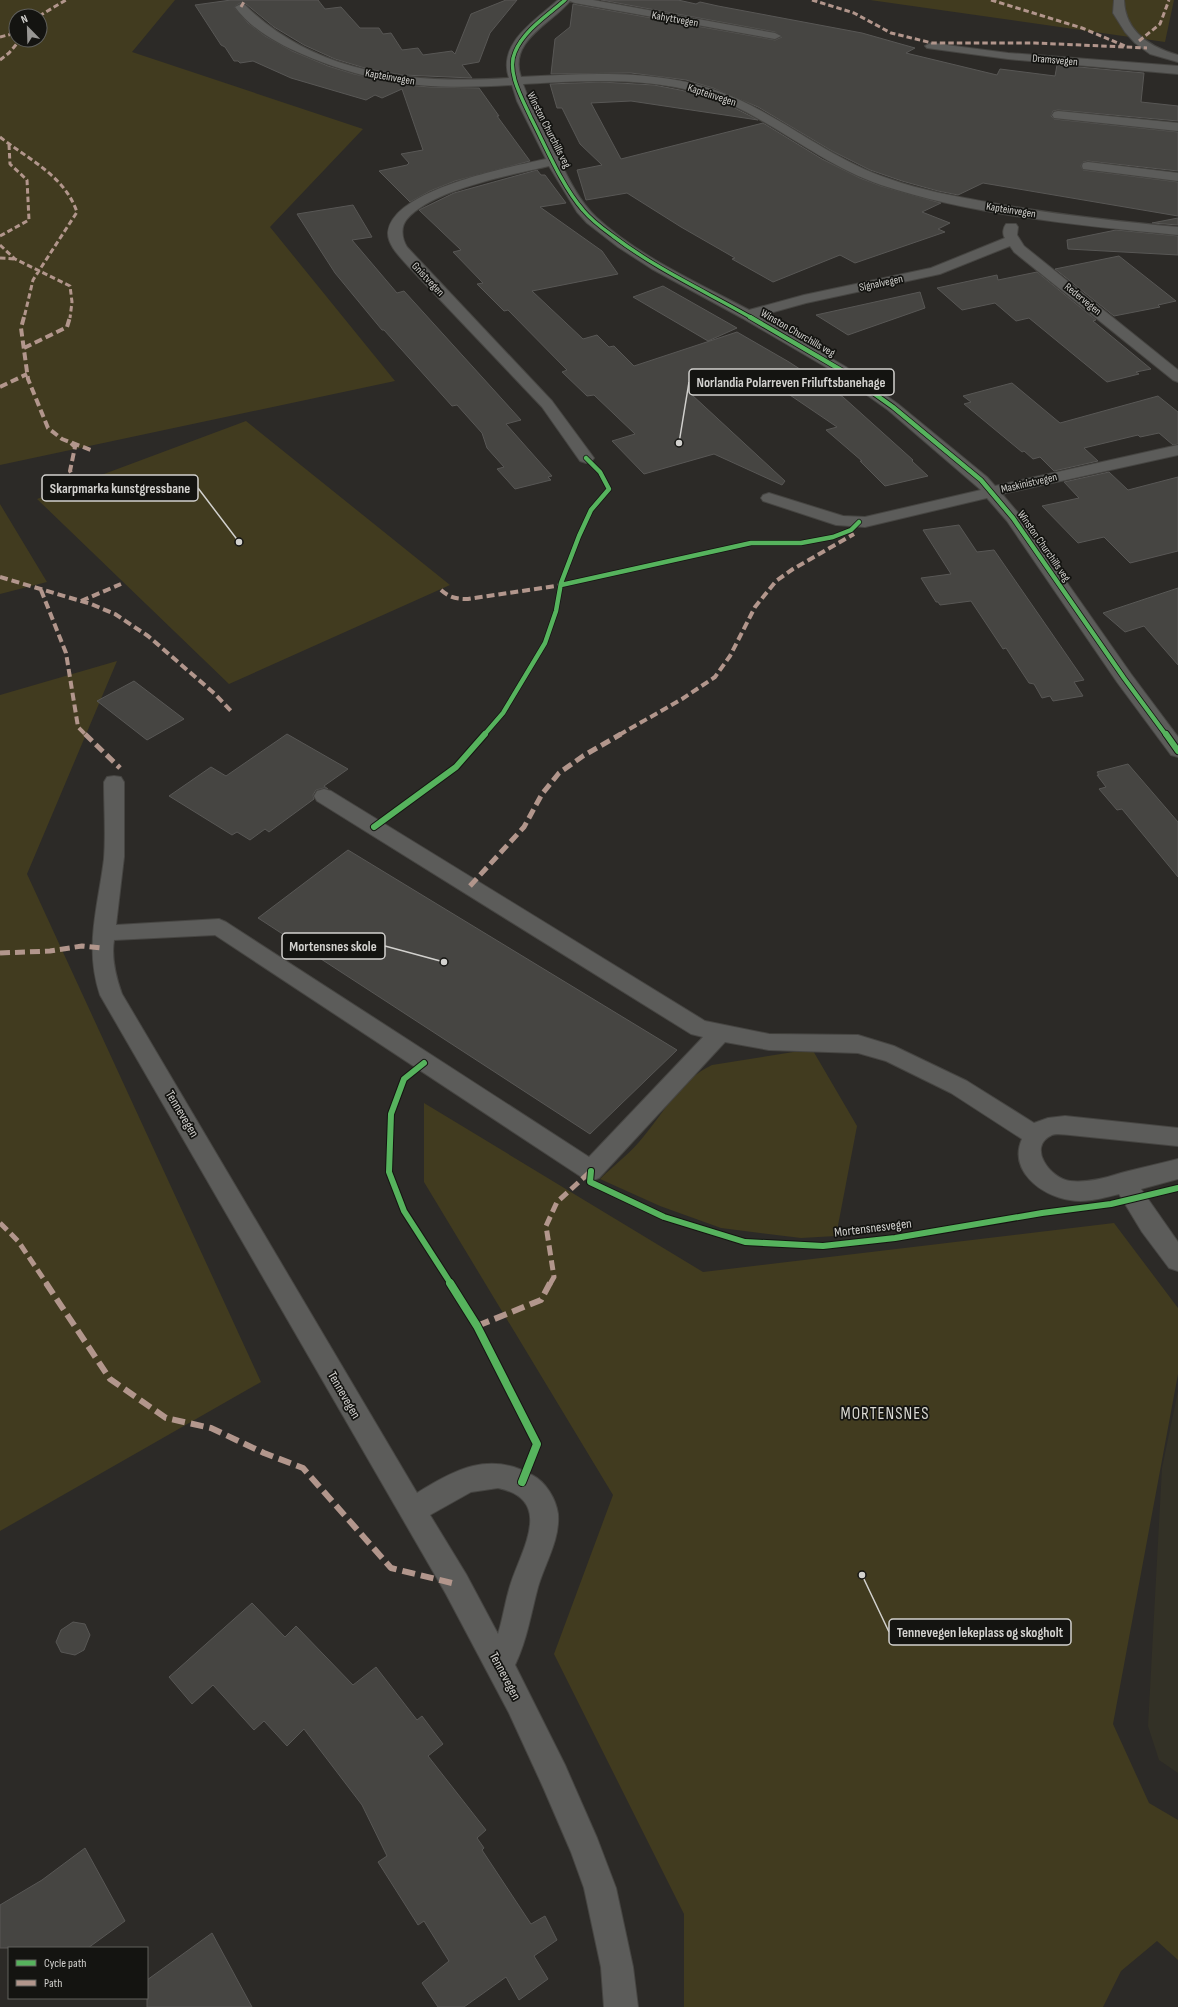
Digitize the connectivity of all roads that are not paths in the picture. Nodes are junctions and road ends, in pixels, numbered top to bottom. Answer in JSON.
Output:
{"nodes":[{"id":1,"x":565,"y":0,"type":"edge"},
{"id":2,"x":575,"y":0,"type":"edge"},
{"id":3,"x":1119,"y":0,"type":"edge"},
{"id":4,"x":241,"y":6,"type":"dead end"},
{"id":5,"x":775,"y":36,"type":"dead end"},
{"id":6,"x":932,"y":46,"type":"dead end"},
{"id":7,"x":1178,"y":59,"type":"edge"},
{"id":8,"x":1178,"y":70,"type":"edge"},
{"id":9,"x":515,"y":81,"type":"junction"},
{"id":10,"x":1058,"y":115,"type":"dead end"},
{"id":11,"x":1178,"y":127,"type":"edge"},
{"id":12,"x":553,"y":161,"type":"junction"},
{"id":13,"x":1088,"y":166,"type":"dead end"},
{"id":14,"x":1178,"y":177,"type":"edge"},
{"id":15,"x":1017,"y":212,"type":"junction"},
{"id":16,"x":1178,"y":231,"type":"edge"},
{"id":17,"x":1012,"y":240,"type":"junction"},
{"id":18,"x":747,"y":315,"type":"junction"},
{"id":19,"x":1178,"y":377,"type":"edge"},
{"id":20,"x":1178,"y":450,"type":"edge"},
{"id":21,"x":586,"y":458,"type":"dead end"},
{"id":22,"x":992,"y":492,"type":"junction"},
{"id":23,"x":769,"y":498,"type":"dead end"},
{"id":24,"x":1178,"y":751,"type":"edge"},
{"id":25,"x":114,"y":782,"type":"dead end"},
{"id":26,"x":324,"y":796,"type":"dead end"},
{"id":27,"x":104,"y":933,"type":"junction"},
{"id":28,"x":721,"y":1032,"type":"junction"},
{"id":29,"x":1036,"y":1136,"type":"junction"},
{"id":30,"x":1178,"y":1137,"type":"edge"},
{"id":31,"x":1178,"y":1169,"type":"edge"},
{"id":32,"x":1124,"y":1182,"type":"junction"},
{"id":33,"x":1178,"y":1261,"type":"edge"},
{"id":34,"x":413,"y":1511,"type":"junction"},
{"id":35,"x":498,"y":1664,"type":"junction"},
{"id":36,"x":621,"y":2007,"type":"edge"}],
"edges":[{"from":1,"to":9,"type":"street","name":"Winston Churchills veg"},
{"from":2,"to":5,"type":"street","name":"Kahyttvegen"},
{"from":3,"to":7,"type":"street"},
{"from":4,"to":9,"type":"street","name":"Kapteinvegen"},
{"from":6,"to":8,"type":"street","name":"Dramsvegen"},
{"from":9,"to":12,"type":"street","name":"Winston Churchills veg"},
{"from":9,"to":15,"type":"street","name":"Kapteinvegen"},
{"from":10,"to":11,"type":"street"},
{"from":12,"to":18,"type":"street","name":"Winston Churchills veg"},
{"from":12,"to":21,"type":"street","name":"Gnistvegen"},
{"from":13,"to":14,"type":"street"},
{"from":15,"to":16,"type":"street","name":"Kapteinvegen"},
{"from":15,"to":17,"type":"street"},
{"from":17,"to":18,"type":"street","name":"Signalvegen"},
{"from":17,"to":19,"type":"street","name":"Redervegen"},
{"from":18,"to":22,"type":"street","name":"Winston Churchills veg"},
{"from":20,"to":22,"type":"street","name":"Maskinistvegen"},
{"from":22,"to":23,"type":"street","name":"Maskinistvegen"},
{"from":22,"to":24,"type":"street","name":"Winston Churchills veg"},
{"from":25,"to":27,"type":"street","name":"Tennevegen"},
{"from":26,"to":28,"type":"street"},
{"from":27,"to":28,"type":"street"},
{"from":27,"to":34,"type":"street","name":"Tennevegen"},
{"from":28,"to":29,"type":"street"},
{"from":29,"to":30,"type":"street"},
{"from":29,"to":32,"type":"street"},
{"from":31,"to":32,"type":"street"},
{"from":32,"to":33,"type":"street"},
{"from":34,"to":35,"type":"street","name":"Tennevegen"},
{"from":34,"to":35,"type":"street"},
{"from":35,"to":36,"type":"street","name":"Tennevegen"}]}
